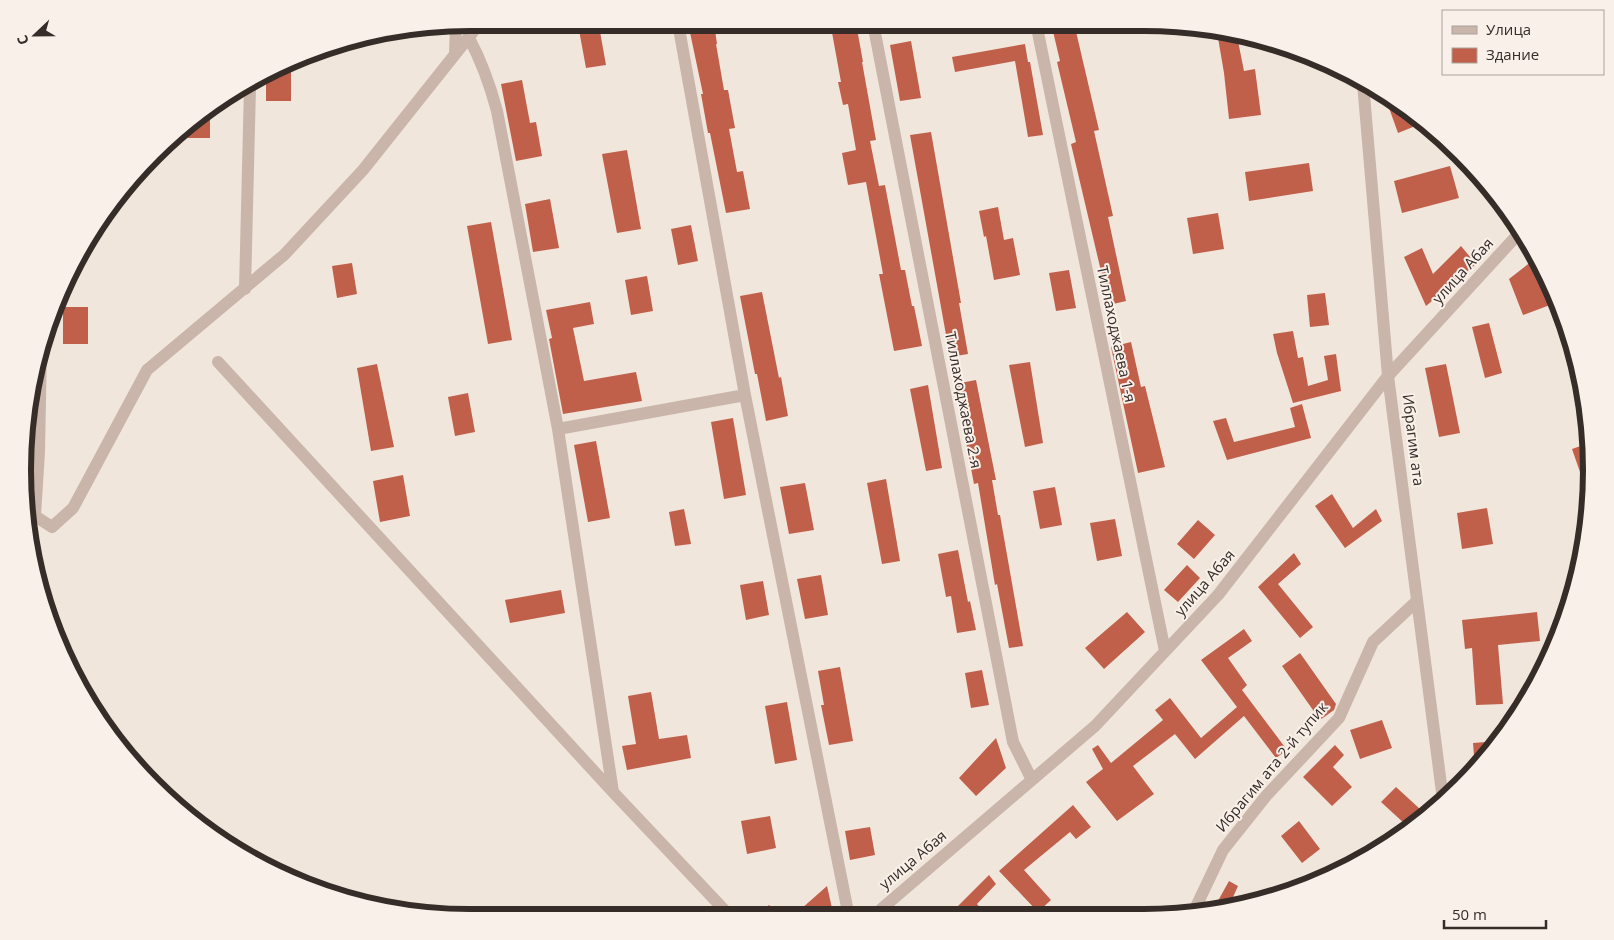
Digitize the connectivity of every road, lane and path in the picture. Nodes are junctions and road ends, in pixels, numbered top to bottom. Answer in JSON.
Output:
{"nodes":[{"id":1,"x":456,"y":31,"type":"edge"},
{"id":2,"x":474,"y":31,"type":"edge"},
{"id":3,"x":679,"y":31,"type":"edge"},
{"id":4,"x":875,"y":31,"type":"edge"},
{"id":5,"x":1038,"y":31,"type":"edge"},
{"id":6,"x":469,"y":38,"type":"junction"},
{"id":7,"x":456,"y":54,"type":"junction"},
{"id":8,"x":1364,"y":90,"type":"edge"},
{"id":9,"x":250,"y":91,"type":"edge"},
{"id":10,"x":1516,"y":237,"type":"edge"},
{"id":11,"x":244,"y":289,"type":"junction"},
{"id":12,"x":218,"y":362,"type":"dead end"},
{"id":13,"x":1388,"y":376,"type":"junction"},
{"id":14,"x":40,"y":386,"type":"edge"},
{"id":15,"x":746,"y":395,"type":"junction"},
{"id":16,"x":558,"y":429,"type":"junction"},
{"id":17,"x":1417,"y":601,"type":"junction"},
{"id":18,"x":1166,"y":651,"type":"junction"},
{"id":19,"x":1032,"y":780,"type":"junction"},
{"id":20,"x":614,"y":792,"type":"junction"},
{"id":21,"x":1442,"y":792,"type":"edge"},
{"id":22,"x":1197,"y":905,"type":"edge"},
{"id":23,"x":725,"y":909,"type":"edge"},
{"id":24,"x":849,"y":909,"type":"edge"},
{"id":25,"x":880,"y":909,"type":"edge"}],
"edges":[{"from":1,"to":7,"type":"street"},
{"from":2,"to":6,"type":"street"},
{"from":3,"to":15,"type":"street"},
{"from":4,"to":19,"type":"street","name":"Тиллаходжаева 2-я"},
{"from":5,"to":18,"type":"street","name":"Тиллаходжаева 1-я"},
{"from":6,"to":7,"type":"street"},
{"from":6,"to":16,"type":"street"},
{"from":7,"to":11,"type":"street"},
{"from":8,"to":13,"type":"street","name":"Ибрагим ата"},
{"from":9,"to":11,"type":"street"},
{"from":10,"to":13,"type":"street","name":"улица Абая"},
{"from":11,"to":14,"type":"street"},
{"from":12,"to":20,"type":"street"},
{"from":13,"to":17,"type":"street","name":"Ибрагим ата"},
{"from":13,"to":18,"type":"street","name":"улица Абая"},
{"from":15,"to":16,"type":"street"},
{"from":15,"to":24,"type":"street"},
{"from":16,"to":20,"type":"street"},
{"from":17,"to":21,"type":"street","name":"Ибрагим ата"},
{"from":17,"to":22,"type":"street","name":"Ибрагим ата 2-й тупик"},
{"from":18,"to":19,"type":"street","name":"улица Абая"},
{"from":19,"to":25,"type":"street","name":"улица Абая"},
{"from":20,"to":23,"type":"street"}]}
